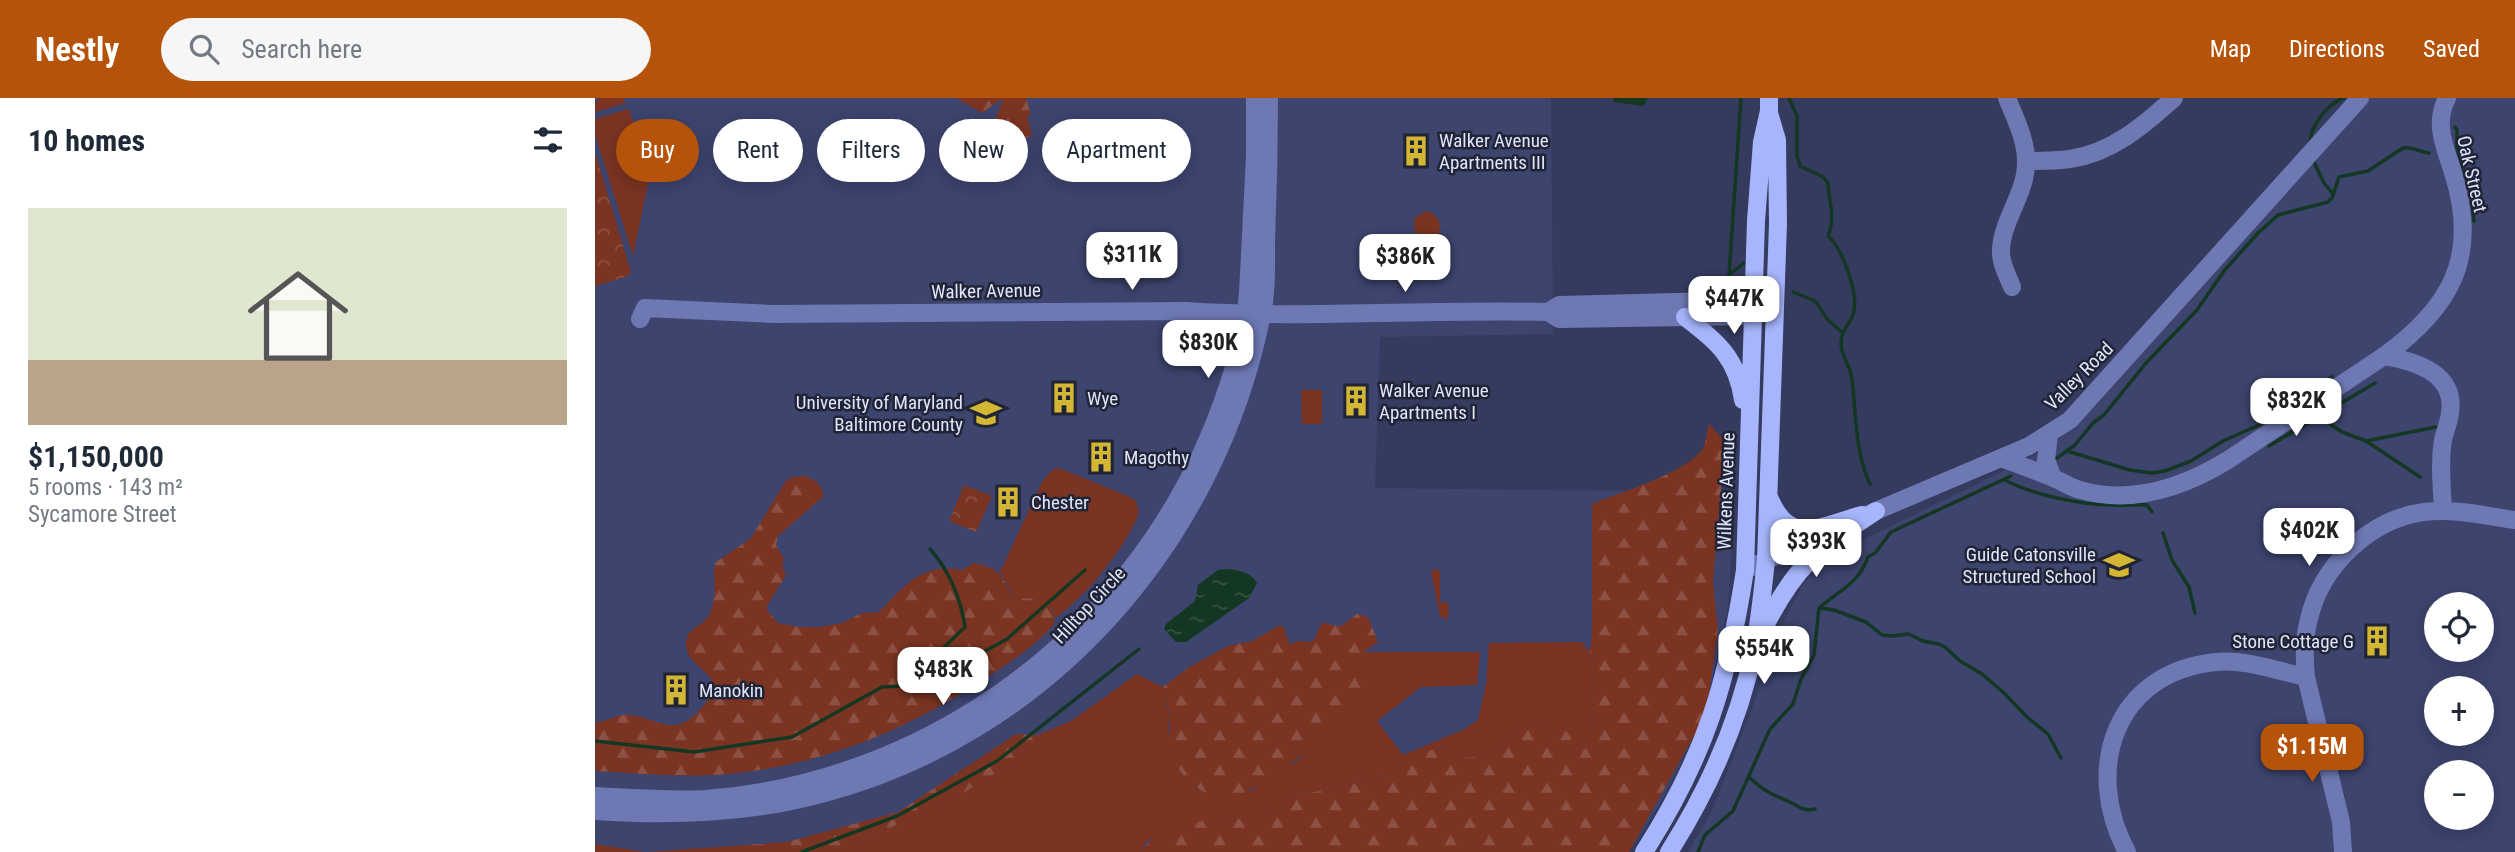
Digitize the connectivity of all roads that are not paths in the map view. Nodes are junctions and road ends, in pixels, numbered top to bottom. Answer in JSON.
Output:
{"nodes":[{"id":1,"x":1255,"y":98,"type":"edge"},
{"id":2,"x":1269,"y":98,"type":"edge"},
{"id":3,"x":2007,"y":98,"type":"edge"},
{"id":4,"x":2173,"y":98,"type":"edge"},
{"id":5,"x":2360,"y":98,"type":"edge"},
{"id":6,"x":2447,"y":98,"type":"edge"},
{"id":7,"x":1769,"y":105,"type":"edge"},
{"id":8,"x":2026,"y":162,"type":"junction"},
{"id":9,"x":2013,"y":287,"type":"dead end"},
{"id":10,"x":1754,"y":308,"type":"junction"},
{"id":11,"x":1775,"y":309,"type":"junction"},
{"id":12,"x":1548,"y":312,"type":"junction"},
{"id":13,"x":1254,"y":314,"type":"junction"},
{"id":14,"x":1685,"y":317,"type":"junction"},
{"id":15,"x":640,"y":318,"type":"dead end"},
{"id":16,"x":2383,"y":356,"type":"junction"},
{"id":17,"x":1749,"y":435,"type":"junction"},
{"id":18,"x":2049,"y":435,"type":"junction"},
{"id":19,"x":2001,"y":458,"type":"junction"},
{"id":20,"x":2053,"y":478,"type":"junction"},
{"id":21,"x":1768,"y":494,"type":"junction"},
{"id":22,"x":1875,"y":511,"type":"junction"},
{"id":23,"x":2443,"y":511,"type":"junction"},
{"id":24,"x":2515,"y":520,"type":"edge"},
{"id":25,"x":1766,"y":560,"type":"junction"},
{"id":26,"x":1745,"y":570,"type":"junction"},
{"id":27,"x":1755,"y":646,"type":"junction"},
{"id":28,"x":2306,"y":677,"type":"junction"},
{"id":29,"x":595,"y":796,"type":"edge"},
{"id":30,"x":595,"y":811,"type":"edge"},
{"id":31,"x":2341,"y":849,"type":"edge"},
{"id":32,"x":1644,"y":852,"type":"edge"},
{"id":33,"x":1669,"y":852,"type":"edge"},
{"id":34,"x":2127,"y":852,"type":"edge"}],
"edges":[{"from":1,"to":13,"type":"street","name":"Hilltop Circle"},
{"from":2,"to":13,"type":"street","name":"Hilltop Circle"},
{"from":3,"to":8,"type":"street"},
{"from":4,"to":8,"type":"street"},
{"from":5,"to":18,"type":"street","name":"Valley Road"},
{"from":6,"to":16,"type":"street","name":"Oak Street"},
{"from":7,"to":10,"type":"main road","name":"Wilkens Avenue"},
{"from":7,"to":11,"type":"main road","name":"Wilkens Avenue"},
{"from":8,"to":9,"type":"street"},
{"from":10,"to":11,"type":"street","name":"Walker Avenue"},
{"from":10,"to":12,"type":"street","name":"Walker Avenue"},
{"from":10,"to":14,"type":"street","name":"Walker Avenue"},
{"from":10,"to":17,"type":"main road","name":"Wilkens Avenue"},
{"from":11,"to":21,"type":"main road","name":"Wilkens Avenue"},
{"from":12,"to":13,"type":"street","name":"Walker Avenue"},
{"from":12,"to":14,"type":"street","name":"Walker Avenue"},
{"from":13,"to":15,"type":"street","name":"Walker Avenue"},
{"from":13,"to":29,"type":"street","name":"Hilltop Circle"},
{"from":13,"to":30,"type":"street","name":"Hilltop Circle"},
{"from":14,"to":17,"type":"main road"},
{"from":16,"to":20,"type":"street","name":"Oak Street"},
{"from":16,"to":23,"type":"street"},
{"from":17,"to":26,"type":"main road","name":"Wilkens Avenue"},
{"from":18,"to":19,"type":"street","name":"Valley Road"},
{"from":18,"to":20,"type":"street"},
{"from":19,"to":20,"type":"street","name":"Oak Street"},
{"from":19,"to":22,"type":"street","name":"Valley Road"},
{"from":21,"to":22,"type":"main road"},
{"from":21,"to":25,"type":"main road","name":"Wilkens Avenue"},
{"from":22,"to":25,"type":"street","name":"Valley Road"},
{"from":22,"to":27,"type":"main road"},
{"from":23,"to":24,"type":"street"},
{"from":23,"to":28,"type":"street"},
{"from":25,"to":26,"type":"street","name":"Valley Road"},
{"from":25,"to":27,"type":"main road","name":"Wilkens Avenue"},
{"from":26,"to":32,"type":"main road","name":"Wilkens Avenue"},
{"from":27,"to":33,"type":"main road","name":"Wilkens Avenue"},
{"from":28,"to":31,"type":"street"},
{"from":28,"to":34,"type":"street"}]}
